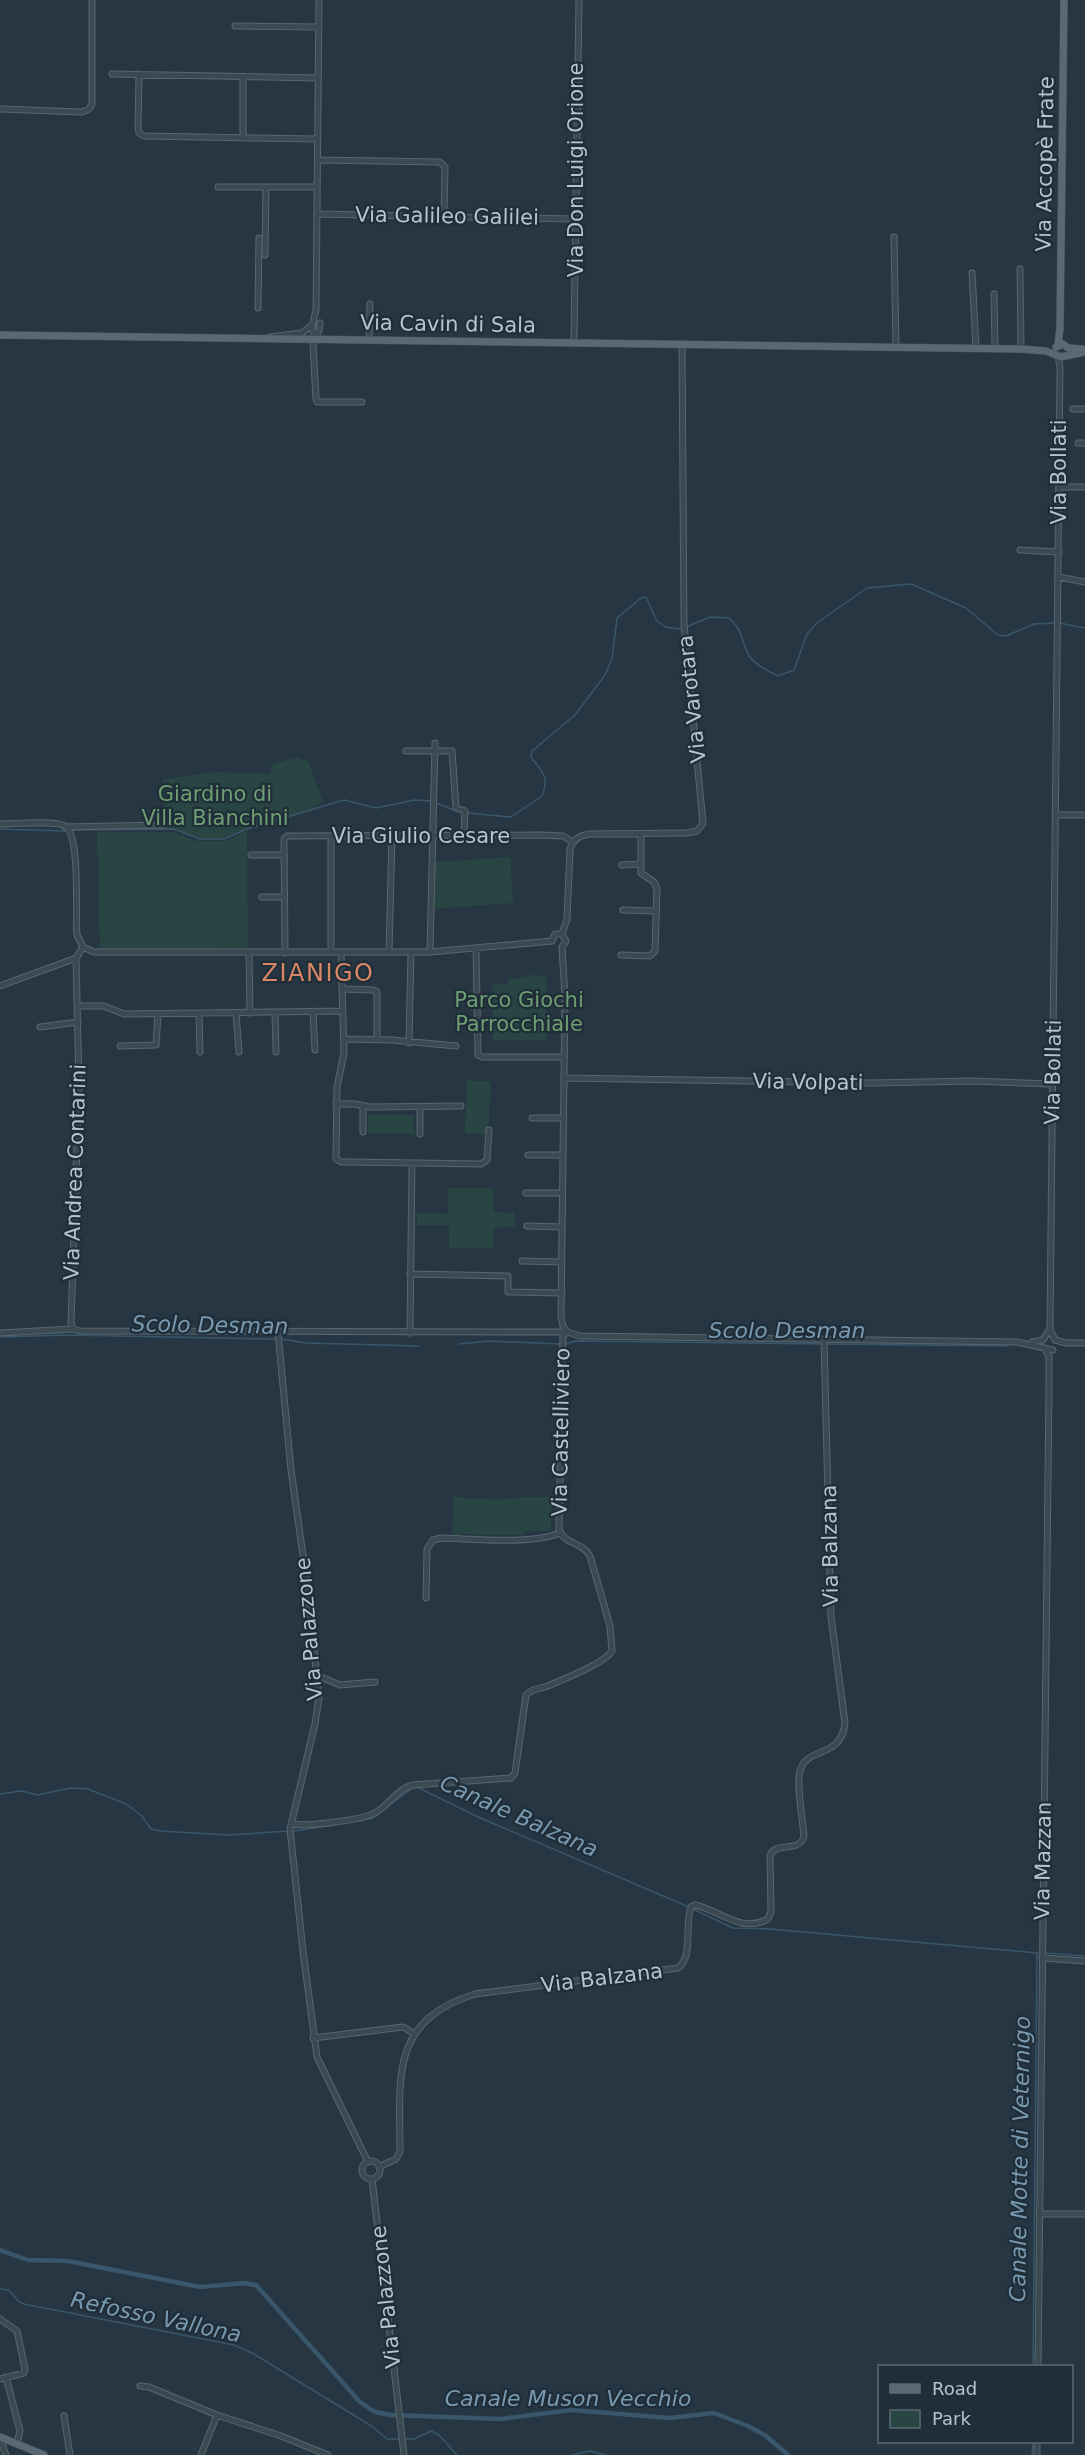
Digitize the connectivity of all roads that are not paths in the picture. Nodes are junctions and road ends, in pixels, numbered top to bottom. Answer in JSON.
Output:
{"nodes":[{"id":1,"x":92,"y":0,"type":"edge"},
{"id":2,"x":319,"y":0,"type":"edge"},
{"id":3,"x":579,"y":0,"type":"edge"},
{"id":4,"x":1064,"y":0,"type":"edge"},
{"id":5,"x":235,"y":26,"type":"dead end"},
{"id":6,"x":319,"y":27,"type":"junction"},
{"id":7,"x":112,"y":74,"type":"dead end"},
{"id":8,"x":139,"y":74,"type":"junction"},
{"id":9,"x":243,"y":76,"type":"junction"},
{"id":10,"x":318,"y":78,"type":"junction"},
{"id":11,"x":0,"y":109,"type":"edge"},
{"id":12,"x":243,"y":138,"type":"junction"},
{"id":13,"x":318,"y":139,"type":"junction"},
{"id":14,"x":318,"y":160,"type":"junction"},
{"id":15,"x":218,"y":187,"type":"dead end"},
{"id":16,"x":266,"y":187,"type":"junction"},
{"id":17,"x":317,"y":188,"type":"junction"},
{"id":18,"x":317,"y":214,"type":"junction"},
{"id":19,"x":444,"y":216,"type":"junction"},
{"id":20,"x":576,"y":219,"type":"junction"},
{"id":21,"x":894,"y":237,"type":"dead end"},
{"id":22,"x":259,"y":238,"type":"dead end"},
{"id":23,"x":265,"y":255,"type":"dead end"},
{"id":24,"x":1020,"y":269,"type":"dead end"},
{"id":25,"x":972,"y":273,"type":"dead end"},
{"id":26,"x":994,"y":294,"type":"dead end"},
{"id":27,"x":370,"y":304,"type":"dead end"},
{"id":28,"x":258,"y":308,"type":"dead end"},
{"id":29,"x":316,"y":310,"type":"junction"},
{"id":30,"x":320,"y":323,"type":"junction"},
{"id":31,"x":312,"y":325,"type":"junction"},
{"id":32,"x":0,"y":335,"type":"edge"},
{"id":33,"x":266,"y":338,"type":"junction"},
{"id":34,"x":574,"y":338,"type":"dead end"},
{"id":35,"x":315,"y":339,"type":"junction"},
{"id":36,"x":331,"y":339,"type":"junction"},
{"id":37,"x":369,"y":339,"type":"junction"},
{"id":38,"x":682,"y":344,"type":"junction"},
{"id":39,"x":896,"y":347,"type":"junction"},
{"id":40,"x":976,"y":348,"type":"junction"},
{"id":41,"x":995,"y":348,"type":"junction"},
{"id":42,"x":1021,"y":349,"type":"junction"},
{"id":43,"x":1062,"y":351,"type":"junction"},
{"id":44,"x":1085,"y":351,"type":"edge"},
{"id":45,"x":362,"y":402,"type":"dead end"},
{"id":46,"x":1073,"y":409,"type":"dead end"},
{"id":47,"x":1085,"y":409,"type":"edge"},
{"id":48,"x":1059,"y":487,"type":"junction"},
{"id":49,"x":1085,"y":487,"type":"edge"},
{"id":50,"x":1020,"y":550,"type":"dead end"},
{"id":51,"x":1059,"y":552,"type":"junction"},
{"id":52,"x":1059,"y":577,"type":"junction"},
{"id":53,"x":1085,"y":582,"type":"edge"},
{"id":54,"x":435,"y":743,"type":"dead end"},
{"id":55,"x":406,"y":751,"type":"dead end"},
{"id":56,"x":436,"y":751,"type":"junction"},
{"id":57,"x":1056,"y":815,"type":"junction"},
{"id":58,"x":1085,"y":815,"type":"edge"},
{"id":59,"x":0,"y":824,"type":"edge"},
{"id":60,"x":163,"y":825,"type":"dead end"},
{"id":61,"x":68,"y":830,"type":"junction"},
{"id":62,"x":641,"y":834,"type":"junction"},
{"id":63,"x":433,"y":835,"type":"junction"},
{"id":64,"x":331,"y":836,"type":"junction"},
{"id":65,"x":392,"y":836,"type":"junction"},
{"id":66,"x":464,"y":836,"type":"junction"},
{"id":67,"x":573,"y":842,"type":"junction"},
{"id":68,"x":251,"y":855,"type":"dead end"},
{"id":69,"x":284,"y":855,"type":"junction"},
{"id":70,"x":641,"y":864,"type":"junction"},
{"id":71,"x":622,"y":865,"type":"dead end"},
{"id":72,"x":262,"y":897,"type":"dead end"},
{"id":73,"x":284,"y":897,"type":"junction"},
{"id":74,"x":623,"y":910,"type":"dead end"},
{"id":75,"x":656,"y":911,"type":"junction"},
{"id":76,"x":562,"y":934,"type":"junction"},
{"id":77,"x":552,"y":941,"type":"junction"},
{"id":78,"x":83,"y":947,"type":"junction"},
{"id":79,"x":562,"y":947,"type":"junction"},
{"id":80,"x":476,"y":948,"type":"junction"},
{"id":81,"x":331,"y":952,"type":"junction"},
{"id":82,"x":341,"y":952,"type":"junction"},
{"id":83,"x":389,"y":952,"type":"junction"},
{"id":84,"x":411,"y":952,"type":"junction"},
{"id":85,"x":430,"y":952,"type":"junction"},
{"id":86,"x":249,"y":953,"type":"junction"},
{"id":87,"x":285,"y":953,"type":"junction"},
{"id":88,"x":621,"y":955,"type":"dead end"},
{"id":89,"x":76,"y":958,"type":"junction"},
{"id":90,"x":0,"y":986,"type":"edge"},
{"id":91,"x":342,"y":989,"type":"junction"},
{"id":92,"x":78,"y":1006,"type":"junction"},
{"id":93,"x":343,"y":1011,"type":"junction"},
{"id":94,"x":275,"y":1012,"type":"junction"},
{"id":95,"x":313,"y":1012,"type":"junction"},
{"id":96,"x":236,"y":1013,"type":"junction"},
{"id":97,"x":250,"y":1013,"type":"junction"},
{"id":98,"x":158,"y":1014,"type":"junction"},
{"id":99,"x":199,"y":1014,"type":"junction"},
{"id":100,"x":78,"y":1022,"type":"junction"},
{"id":101,"x":40,"y":1027,"type":"dead end"},
{"id":102,"x":344,"y":1039,"type":"junction"},
{"id":103,"x":377,"y":1039,"type":"junction"},
{"id":104,"x":409,"y":1043,"type":"junction"},
{"id":105,"x":120,"y":1046,"type":"dead end"},
{"id":106,"x":456,"y":1047,"type":"dead end"},
{"id":107,"x":315,"y":1050,"type":"dead end"},
{"id":108,"x":200,"y":1052,"type":"dead end"},
{"id":109,"x":239,"y":1052,"type":"dead end"},
{"id":110,"x":276,"y":1052,"type":"dead end"},
{"id":111,"x":564,"y":1056,"type":"junction"},
{"id":112,"x":564,"y":1078,"type":"junction"},
{"id":113,"x":1052,"y":1085,"type":"junction"},
{"id":114,"x":336,"y":1104,"type":"junction"},
{"id":115,"x":363,"y":1106,"type":"junction"},
{"id":116,"x":461,"y":1106,"type":"dead end"},
{"id":117,"x":420,"y":1107,"type":"junction"},
{"id":118,"x":532,"y":1118,"type":"dead end"},
{"id":119,"x":563,"y":1118,"type":"junction"},
{"id":120,"x":489,"y":1130,"type":"dead end"},
{"id":121,"x":363,"y":1132,"type":"dead end"},
{"id":122,"x":420,"y":1134,"type":"dead end"},
{"id":123,"x":528,"y":1155,"type":"dead end"},
{"id":124,"x":563,"y":1155,"type":"junction"},
{"id":125,"x":412,"y":1163,"type":"junction"},
{"id":126,"x":526,"y":1193,"type":"dead end"},
{"id":127,"x":562,"y":1193,"type":"junction"},
{"id":128,"x":527,"y":1226,"type":"dead end"},
{"id":129,"x":562,"y":1227,"type":"junction"},
{"id":130,"x":522,"y":1261,"type":"dead end"},
{"id":131,"x":562,"y":1262,"type":"junction"},
{"id":132,"x":410,"y":1274,"type":"junction"},
{"id":133,"x":562,"y":1293,"type":"junction"},
{"id":134,"x":72,"y":1326,"type":"junction"},
{"id":135,"x":1050,"y":1329,"type":"junction"},
{"id":136,"x":567,"y":1332,"type":"junction"},
{"id":137,"x":0,"y":1333,"type":"edge"},
{"id":138,"x":410,"y":1333,"type":"junction"},
{"id":139,"x":278,"y":1334,"type":"junction"},
{"id":140,"x":1044,"y":1339,"type":"junction"},
{"id":141,"x":1054,"y":1339,"type":"junction"},
{"id":142,"x":824,"y":1342,"type":"junction"},
{"id":143,"x":1030,"y":1343,"type":"junction"},
{"id":144,"x":1066,"y":1343,"type":"junction"},
{"id":145,"x":1085,"y":1343,"type":"edge"},
{"id":146,"x":1044,"y":1348,"type":"junction"},
{"id":147,"x":1054,"y":1349,"type":"junction"},
{"id":148,"x":1049,"y":1356,"type":"junction"},
{"id":149,"x":560,"y":1533,"type":"junction"},
{"id":150,"x":426,"y":1598,"type":"dead end"},
{"id":151,"x":316,"y":1676,"type":"junction"},
{"id":152,"x":375,"y":1682,"type":"dead end"},
{"id":153,"x":291,"y":1829,"type":"junction"},
{"id":154,"x":1042,"y":1958,"type":"junction"},
{"id":155,"x":1085,"y":1961,"type":"edge"},
{"id":156,"x":415,"y":2034,"type":"junction"},
{"id":157,"x":313,"y":2038,"type":"junction"},
{"id":158,"x":368,"y":2162,"type":"junction"},
{"id":159,"x":379,"y":2167,"type":"junction"},
{"id":160,"x":372,"y":2178,"type":"junction"},
{"id":161,"x":1039,"y":2214,"type":"junction"},
{"id":162,"x":1085,"y":2214,"type":"edge"},
{"id":163,"x":0,"y":2319,"type":"edge"},
{"id":164,"x":1038,"y":2365,"type":"edge"},
{"id":165,"x":3,"y":2378,"type":"edge"},
{"id":166,"x":140,"y":2386,"type":"dead end"},
{"id":167,"x":217,"y":2415,"type":"junction"},
{"id":168,"x":64,"y":2416,"type":"dead end"},
{"id":169,"x":2,"y":2437,"type":"edge"},
{"id":170,"x":16,"y":2443,"type":"junction"},
{"id":171,"x":41,"y":2454,"type":"edge"},
{"id":172,"x":6,"y":2455,"type":"edge"},
{"id":173,"x":70,"y":2455,"type":"edge"},
{"id":174,"x":201,"y":2455,"type":"edge"},
{"id":175,"x":328,"y":2455,"type":"edge"},
{"id":176,"x":404,"y":2455,"type":"edge"}],
"edges":[{"from":1,"to":11,"type":"street"},
{"from":2,"to":6,"type":"street"},
{"from":3,"to":20,"type":"street","name":"Via Don Luigi Orione"},
{"from":4,"to":43,"type":"main road","name":"Via Accopè Frate"},
{"from":5,"to":6,"type":"street"},
{"from":6,"to":10,"type":"street"},
{"from":7,"to":8,"type":"street"},
{"from":8,"to":9,"type":"street"},
{"from":8,"to":12,"type":"street"},
{"from":9,"to":10,"type":"street"},
{"from":9,"to":12,"type":"street"},
{"from":10,"to":13,"type":"street"},
{"from":12,"to":13,"type":"street"},
{"from":13,"to":14,"type":"street"},
{"from":14,"to":17,"type":"street"},
{"from":14,"to":19,"type":"street"},
{"from":15,"to":16,"type":"street"},
{"from":16,"to":17,"type":"street"},
{"from":16,"to":23,"type":"street"},
{"from":17,"to":18,"type":"street"},
{"from":18,"to":19,"type":"street","name":"Via Galileo Galilei"},
{"from":18,"to":29,"type":"street"},
{"from":19,"to":20,"type":"street","name":"Via Galileo Galilei"},
{"from":20,"to":34,"type":"street","name":"Via Don Luigi Orione"},
{"from":21,"to":39,"type":"street"},
{"from":22,"to":28,"type":"street"},
{"from":24,"to":42,"type":"street"},
{"from":25,"to":40,"type":"street"},
{"from":26,"to":41,"type":"street"},
{"from":27,"to":37,"type":"street"},
{"from":29,"to":30,"type":"street"},
{"from":29,"to":31,"type":"street"},
{"from":30,"to":35,"type":"street"},
{"from":30,"to":36,"type":"street"},
{"from":31,"to":33,"type":"street"},
{"from":31,"to":35,"type":"street"},
{"from":32,"to":33,"type":"main road","name":"Via Cavin di Sala"},
{"from":33,"to":35,"type":"main road","name":"Via Cavin di Sala"},
{"from":35,"to":36,"type":"main road","name":"Via Cavin di Sala"},
{"from":35,"to":45,"type":"street"},
{"from":36,"to":37,"type":"main road","name":"Via Cavin di Sala"},
{"from":37,"to":38,"type":"main road","name":"Via Cavin di Sala"},
{"from":38,"to":39,"type":"main road","name":"Via Cavin di Sala"},
{"from":38,"to":62,"type":"street","name":"Via Varotara"},
{"from":39,"to":40,"type":"main road","name":"Via Cavin di Sala"},
{"from":40,"to":41,"type":"main road","name":"Via Cavin di Sala"},
{"from":41,"to":42,"type":"main road","name":"Via Cavin di Sala"},
{"from":42,"to":43,"type":"main road","name":"Via Cavin di Sala"},
{"from":43,"to":44,"type":"main road","name":"Via Cavin di Sala"},
{"from":43,"to":48,"type":"street","name":"Via Bollati"},
{"from":46,"to":47,"type":"street"},
{"from":48,"to":49,"type":"street"},
{"from":48,"to":51,"type":"street","name":"Via Bollati"},
{"from":50,"to":51,"type":"street"},
{"from":51,"to":52,"type":"street","name":"Via Bollati"},
{"from":52,"to":53,"type":"street"},
{"from":52,"to":57,"type":"street","name":"Via Bollati"},
{"from":54,"to":56,"type":"street"},
{"from":55,"to":56,"type":"street"},
{"from":56,"to":63,"type":"street"},
{"from":56,"to":66,"type":"street"},
{"from":57,"to":58,"type":"street"},
{"from":57,"to":113,"type":"street","name":"Via Bollati"},
{"from":59,"to":61,"type":"street"},
{"from":60,"to":61,"type":"street"},
{"from":61,"to":78,"type":"street"},
{"from":62,"to":67,"type":"street","name":"Via Varotara"},
{"from":62,"to":70,"type":"street"},
{"from":63,"to":65,"type":"street","name":"Via Giulio Cesare"},
{"from":63,"to":66,"type":"street","name":"Via Giulio Cesare"},
{"from":63,"to":85,"type":"street"},
{"from":64,"to":65,"type":"street","name":"Via Giulio Cesare"},
{"from":64,"to":69,"type":"street","name":"Via Giulio Cesare"},
{"from":64,"to":81,"type":"street"},
{"from":65,"to":83,"type":"street"},
{"from":66,"to":67,"type":"street","name":"Via Giulio Cesare"},
{"from":67,"to":76,"type":"street"},
{"from":68,"to":69,"type":"street"},
{"from":69,"to":73,"type":"street"},
{"from":70,"to":71,"type":"street"},
{"from":70,"to":75,"type":"street"},
{"from":72,"to":73,"type":"street"},
{"from":73,"to":87,"type":"street"},
{"from":74,"to":75,"type":"street"},
{"from":75,"to":88,"type":"street"},
{"from":76,"to":77,"type":"street"},
{"from":76,"to":79,"type":"street"},
{"from":77,"to":79,"type":"street"},
{"from":77,"to":80,"type":"street"},
{"from":78,"to":86,"type":"street"},
{"from":78,"to":89,"type":"street"},
{"from":79,"to":111,"type":"street"},
{"from":80,"to":85,"type":"street"},
{"from":80,"to":111,"type":"street"},
{"from":81,"to":82,"type":"street"},
{"from":81,"to":87,"type":"street"},
{"from":82,"to":83,"type":"street"},
{"from":82,"to":91,"type":"street"},
{"from":83,"to":84,"type":"street"},
{"from":84,"to":85,"type":"street"},
{"from":84,"to":104,"type":"street"},
{"from":86,"to":87,"type":"street"},
{"from":86,"to":97,"type":"street"},
{"from":89,"to":90,"type":"street"},
{"from":89,"to":92,"type":"street","name":"Via Andrea Contarini"},
{"from":91,"to":93,"type":"street"},
{"from":91,"to":103,"type":"street"},
{"from":92,"to":98,"type":"street"},
{"from":92,"to":100,"type":"street","name":"Via Andrea Contarini"},
{"from":93,"to":95,"type":"street"},
{"from":93,"to":102,"type":"street"},
{"from":94,"to":95,"type":"street"},
{"from":94,"to":97,"type":"street"},
{"from":94,"to":110,"type":"street"},
{"from":95,"to":107,"type":"street"},
{"from":96,"to":97,"type":"street"},
{"from":96,"to":99,"type":"street"},
{"from":96,"to":109,"type":"street"},
{"from":98,"to":99,"type":"street"},
{"from":98,"to":105,"type":"street"},
{"from":99,"to":108,"type":"street"},
{"from":100,"to":101,"type":"street"},
{"from":100,"to":134,"type":"street","name":"Via Andrea Contarini"},
{"from":102,"to":103,"type":"street"},
{"from":102,"to":114,"type":"street"},
{"from":103,"to":104,"type":"street"},
{"from":104,"to":106,"type":"street"},
{"from":111,"to":112,"type":"street"},
{"from":112,"to":113,"type":"street","name":"Via Volpati"},
{"from":112,"to":119,"type":"street"},
{"from":113,"to":135,"type":"street","name":"Via Bollati"},
{"from":114,"to":115,"type":"street"},
{"from":114,"to":125,"type":"street"},
{"from":115,"to":117,"type":"street"},
{"from":115,"to":121,"type":"street"},
{"from":116,"to":117,"type":"street"},
{"from":117,"to":122,"type":"street"},
{"from":118,"to":119,"type":"street"},
{"from":119,"to":124,"type":"street"},
{"from":120,"to":125,"type":"street"},
{"from":123,"to":124,"type":"street"},
{"from":124,"to":127,"type":"street"},
{"from":125,"to":132,"type":"street"},
{"from":126,"to":127,"type":"street"},
{"from":127,"to":129,"type":"street"},
{"from":128,"to":129,"type":"street"},
{"from":129,"to":131,"type":"street"},
{"from":130,"to":131,"type":"street"},
{"from":131,"to":133,"type":"street"},
{"from":132,"to":133,"type":"street"},
{"from":132,"to":138,"type":"street"},
{"from":133,"to":136,"type":"street"},
{"from":134,"to":137,"type":"street"},
{"from":134,"to":139,"type":"street"},
{"from":135,"to":140,"type":"street","name":"Via Bollati"},
{"from":135,"to":141,"type":"street","name":"Via Bollati"},
{"from":136,"to":138,"type":"street"},
{"from":136,"to":142,"type":"street"},
{"from":136,"to":149,"type":"street","name":"Via Castelliviero"},
{"from":138,"to":139,"type":"street"},
{"from":139,"to":151,"type":"street","name":"Via Palazzone"},
{"from":140,"to":141,"type":"street"},
{"from":140,"to":143,"type":"street"},
{"from":140,"to":146,"type":"street"},
{"from":141,"to":144,"type":"street"},
{"from":141,"to":147,"type":"street"},
{"from":142,"to":143,"type":"street"},
{"from":142,"to":156,"type":"street","name":"Via Balzana"},
{"from":143,"to":146,"type":"street"},
{"from":144,"to":145,"type":"street"},
{"from":144,"to":147,"type":"street"},
{"from":146,"to":147,"type":"street"},
{"from":146,"to":148,"type":"street","name":"Via Mazzan"},
{"from":147,"to":148,"type":"street"},
{"from":148,"to":154,"type":"street","name":"Via Mazzan"},
{"from":149,"to":150,"type":"street","name":"Via Castelliviero"},
{"from":149,"to":153,"type":"street","name":"Via Castelliviero"},
{"from":151,"to":152,"type":"street"},
{"from":151,"to":153,"type":"street","name":"Via Palazzone"},
{"from":153,"to":157,"type":"street","name":"Via Palazzone"},
{"from":154,"to":155,"type":"street"},
{"from":154,"to":161,"type":"street","name":"Via Mazzan"},
{"from":156,"to":157,"type":"street"},
{"from":156,"to":159,"type":"street","name":"Via Balzana"},
{"from":157,"to":158,"type":"street","name":"Via Palazzone"},
{"from":158,"to":159,"type":"street"},
{"from":158,"to":160,"type":"street","name":"Via Palazzone"},
{"from":159,"to":160,"type":"street"},
{"from":160,"to":176,"type":"street","name":"Via Palazzone"},
{"from":161,"to":162,"type":"street"},
{"from":161,"to":164,"type":"street","name":"Via Mazzan"},
{"from":163,"to":165,"type":"street"},
{"from":165,"to":170,"type":"street"},
{"from":166,"to":167,"type":"street"},
{"from":167,"to":174,"type":"street"},
{"from":167,"to":175,"type":"street"},
{"from":168,"to":173,"type":"street"},
{"from":169,"to":170,"type":"main road"},
{"from":169,"to":172,"type":"street"},
{"from":170,"to":171,"type":"main road"}]}
